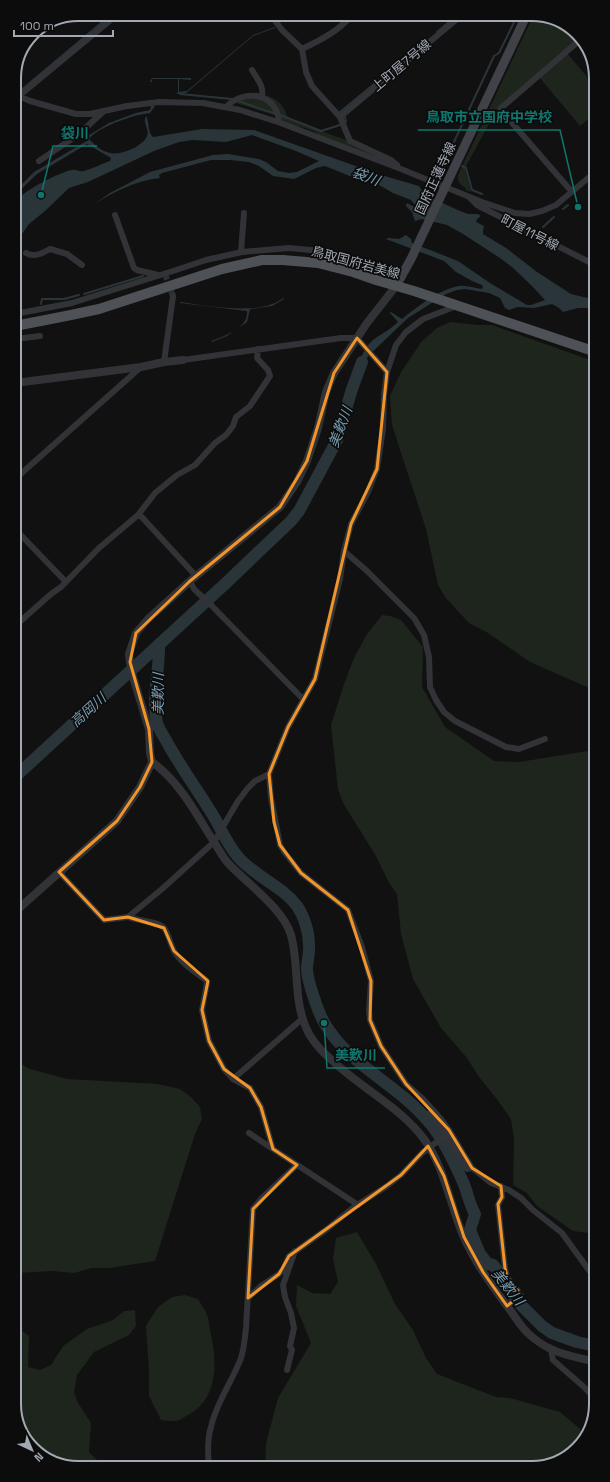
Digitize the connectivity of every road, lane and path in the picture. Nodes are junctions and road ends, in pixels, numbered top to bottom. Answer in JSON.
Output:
{"nodes":[{"id":1,"x":109,"y":21,"type":"edge"},
{"id":2,"x":275,"y":21,"type":"edge"},
{"id":3,"x":348,"y":21,"type":"edge"},
{"id":4,"x":455,"y":21,"type":"edge"},
{"id":5,"x":523,"y":21,"type":"edge"},
{"id":6,"x":576,"y":43,"type":"edge"},
{"id":7,"x":302,"y":49,"type":"junction"},
{"id":8,"x":252,"y":70,"type":"dead end"},
{"id":9,"x":21,"y":92,"type":"edge"},
{"id":10,"x":262,"y":96,"type":"junction"},
{"id":11,"x":21,"y":97,"type":"edge"},
{"id":12,"x":226,"y":107,"type":"junction"},
{"id":13,"x":104,"y":111,"type":"junction"},
{"id":14,"x":340,"y":117,"type":"junction"},
{"id":15,"x":279,"y":122,"type":"junction"},
{"id":16,"x":39,"y":161,"type":"dead end"},
{"id":17,"x":401,"y":169,"type":"junction"},
{"id":18,"x":589,"y":177,"type":"edge"},
{"id":19,"x":445,"y":188,"type":"junction"},
{"id":20,"x":572,"y":192,"type":"junction"},
{"id":21,"x":470,"y":197,"type":"junction"},
{"id":22,"x":244,"y":213,"type":"dead end"},
{"id":23,"x":115,"y":215,"type":"dead end"},
{"id":24,"x":240,"y":252,"type":"junction"},
{"id":25,"x":26,"y":253,"type":"dead end"},
{"id":26,"x":349,"y":258,"type":"dead end"},
{"id":27,"x":589,"y":262,"type":"edge"},
{"id":28,"x":82,"y":266,"type":"dead end"},
{"id":29,"x":159,"y":275,"type":"junction"},
{"id":30,"x":396,"y":286,"type":"junction"},
{"id":31,"x":173,"y":296,"type":"tunnel mouth"},
{"id":32,"x":456,"y":305,"type":"junction"},
{"id":33,"x":21,"y":313,"type":"edge"},
{"id":34,"x":21,"y":325,"type":"edge"},
{"id":35,"x":40,"y":336,"type":"dead end"},
{"id":36,"x":21,"y":338,"type":"edge"},
{"id":37,"x":357,"y":338,"type":"junction"},
{"id":38,"x":258,"y":349,"type":"junction"},
{"id":39,"x":589,"y":350,"type":"edge"},
{"id":40,"x":182,"y":360,"type":"joint"},
{"id":41,"x":164,"y":362,"type":"junction"},
{"id":42,"x":141,"y":367,"type":"junction"},
{"id":43,"x":387,"y":372,"type":"junction"},
{"id":44,"x":21,"y":382,"type":"edge"},
{"id":45,"x":21,"y":474,"type":"edge"},
{"id":46,"x":139,"y":514,"type":"junction"},
{"id":47,"x":21,"y":535,"type":"edge"},
{"id":48,"x":344,"y":550,"type":"junction"},
{"id":49,"x":193,"y":578,"type":"junction"},
{"id":50,"x":66,"y":582,"type":"junction"},
{"id":51,"x":21,"y":621,"type":"edge"},
{"id":52,"x":303,"y":699,"type":"junction"},
{"id":53,"x":544,"y":740,"type":"dead end"},
{"id":54,"x":152,"y":762,"type":"junction"},
{"id":55,"x":269,"y":774,"type":"junction"},
{"id":56,"x":214,"y":842,"type":"junction"},
{"id":57,"x":59,"y":872,"type":"junction"},
{"id":58,"x":21,"y":906,"type":"edge"},
{"id":59,"x":128,"y":917,"type":"junction"},
{"id":60,"x":302,"y":1019,"type":"junction"},
{"id":61,"x":233,"y":1079,"type":"junction"},
{"id":62,"x":424,"y":1100,"type":"junction"},
{"id":63,"x":249,"y":1133,"type":"dead end"},
{"id":64,"x":445,"y":1136,"type":"junction"},
{"id":65,"x":431,"y":1146,"type":"junction"},
{"id":66,"x":273,"y":1149,"type":"junction"},
{"id":67,"x":297,"y":1165,"type":"junction"},
{"id":68,"x":472,"y":1168,"type":"junction"},
{"id":69,"x":501,"y":1186,"type":"junction"},
{"id":70,"x":358,"y":1204,"type":"junction"},
{"id":71,"x":296,"y":1250,"type":"junction"},
{"id":72,"x":589,"y":1270,"type":"edge"},
{"id":73,"x":248,"y":1298,"type":"junction"},
{"id":74,"x":510,"y":1304,"type":"junction"},
{"id":75,"x":551,"y":1349,"type":"junction"},
{"id":76,"x":589,"y":1360,"type":"edge"},
{"id":77,"x":288,"y":1370,"type":"dead end"},
{"id":78,"x":589,"y":1393,"type":"edge"},
{"id":79,"x":209,"y":1461,"type":"edge"}],
"edges":[{"from":1,"to":9,"type":"street"},
{"from":2,"to":7,"type":"street"},
{"from":3,"to":7,"type":"street"},
{"from":4,"to":14,"type":"street","name":"上町屋7号線"},
{"from":5,"to":19,"type":"main road","name":"国府正蓮寺線"},
{"from":6,"to":20,"type":"street"},
{"from":7,"to":14,"type":"street"},
{"from":8,"to":10,"type":"street"},
{"from":10,"to":12,"type":"street"},
{"from":10,"to":15,"type":"street"},
{"from":11,"to":13,"type":"street"},
{"from":12,"to":13,"type":"street"},
{"from":12,"to":15,"type":"street"},
{"from":13,"to":16,"type":"street"},
{"from":14,"to":17,"type":"street"},
{"from":15,"to":17,"type":"street"},
{"from":17,"to":19,"type":"street"},
{"from":18,"to":20,"type":"street"},
{"from":19,"to":21,"type":"street"},
{"from":19,"to":30,"type":"main road","name":"国府正蓮寺線"},
{"from":20,"to":21,"type":"street"},
{"from":21,"to":27,"type":"street","name":"町屋11号線"},
{"from":22,"to":24,"type":"street"},
{"from":23,"to":29,"type":"street"},
{"from":24,"to":26,"type":"street"},
{"from":24,"to":29,"type":"street"},
{"from":25,"to":28,"type":"street"},
{"from":29,"to":33,"type":"street"},
{"from":30,"to":32,"type":"main road","name":"鳥取国府岩美線"},
{"from":30,"to":34,"type":"main road","name":"鳥取国府岩美線"},
{"from":30,"to":37,"type":"street"},
{"from":31,"to":41,"type":"street"},
{"from":32,"to":39,"type":"main road","name":"鳥取国府岩美線"},
{"from":32,"to":43,"type":"street"},
{"from":35,"to":36,"type":"street"},
{"from":37,"to":38,"type":"street"},
{"from":37,"to":43,"type":"street"},
{"from":37,"to":49,"type":"street"},
{"from":38,"to":40,"type":"street"},
{"from":38,"to":46,"type":"street"},
{"from":40,"to":41,"type":"street"},
{"from":41,"to":42,"type":"street"},
{"from":42,"to":44,"type":"street"},
{"from":42,"to":45,"type":"street"},
{"from":43,"to":48,"type":"street"},
{"from":46,"to":49,"type":"street"},
{"from":46,"to":50,"type":"street"},
{"from":47,"to":50,"type":"street"},
{"from":48,"to":52,"type":"street"},
{"from":48,"to":53,"type":"street"},
{"from":49,"to":52,"type":"street"},
{"from":49,"to":54,"type":"street"},
{"from":50,"to":51,"type":"street"},
{"from":52,"to":55,"type":"street"},
{"from":54,"to":56,"type":"street"},
{"from":54,"to":57,"type":"street"},
{"from":55,"to":56,"type":"street"},
{"from":55,"to":62,"type":"street"},
{"from":56,"to":59,"type":"street"},
{"from":56,"to":60,"type":"street"},
{"from":57,"to":58,"type":"street"},
{"from":57,"to":59,"type":"street"},
{"from":59,"to":61,"type":"street"},
{"from":60,"to":61,"type":"street"},
{"from":60,"to":65,"type":"street"},
{"from":61,"to":66,"type":"street"},
{"from":62,"to":64,"type":"street"},
{"from":62,"to":68,"type":"street"},
{"from":63,"to":66,"type":"street"},
{"from":64,"to":65,"type":"street"},
{"from":64,"to":68,"type":"street"},
{"from":65,"to":70,"type":"street"},
{"from":65,"to":74,"type":"street"},
{"from":66,"to":67,"type":"street"},
{"from":67,"to":70,"type":"street"},
{"from":67,"to":73,"type":"street"},
{"from":68,"to":69,"type":"street"},
{"from":69,"to":72,"type":"street"},
{"from":69,"to":74,"type":"street"},
{"from":70,"to":71,"type":"street"},
{"from":71,"to":73,"type":"street"},
{"from":71,"to":77,"type":"street"},
{"from":73,"to":79,"type":"street"},
{"from":74,"to":75,"type":"street"},
{"from":75,"to":76,"type":"street"},
{"from":75,"to":78,"type":"street"}]}
